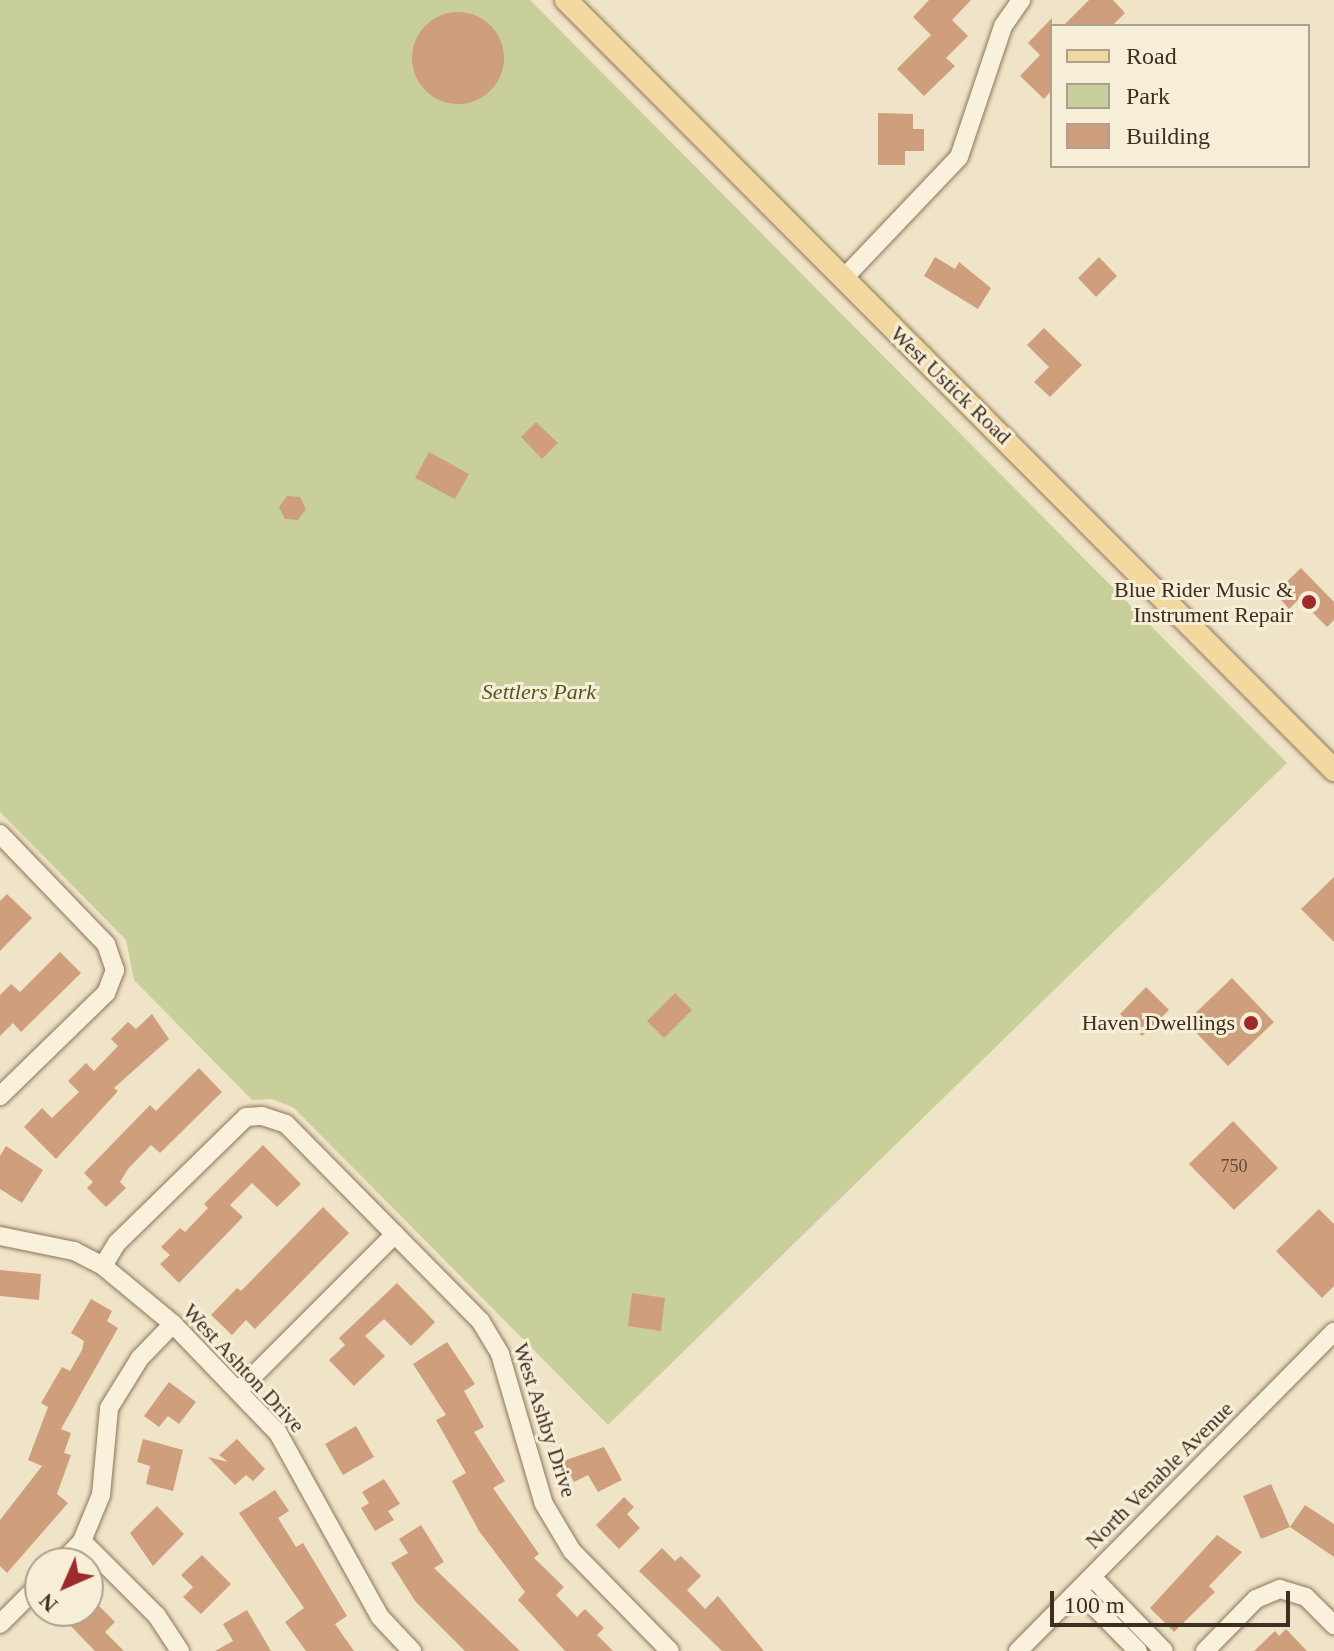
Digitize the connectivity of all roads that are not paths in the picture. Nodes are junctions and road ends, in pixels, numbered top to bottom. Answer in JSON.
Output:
{"nodes":[{"id":1,"x":566,"y":0,"type":"edge"},
{"id":2,"x":1021,"y":0,"type":"edge"},
{"id":3,"x":843,"y":279,"type":"junction"},
{"id":4,"x":1334,"y":770,"type":"edge"},
{"id":5,"x":1,"y":838,"type":"edge"},
{"id":6,"x":0,"y":1096,"type":"edge"},
{"id":7,"x":395,"y":1234,"type":"junction"},
{"id":8,"x":0,"y":1236,"type":"edge"},
{"id":9,"x":103,"y":1266,"type":"junction"},
{"id":10,"x":173,"y":1324,"type":"junction"},
{"id":11,"x":1334,"y":1332,"type":"edge"},
{"id":12,"x":238,"y":1391,"type":"junction"},
{"id":13,"x":82,"y":1541,"type":"junction"},
{"id":14,"x":76,"y":1547,"type":"edge"},
{"id":15,"x":1085,"y":1584,"type":"junction"},
{"id":16,"x":24,"y":1600,"type":"edge"},
{"id":17,"x":0,"y":1624,"type":"edge"},
{"id":18,"x":1334,"y":1625,"type":"edge"},
{"id":19,"x":180,"y":1651,"type":"edge"},
{"id":20,"x":412,"y":1651,"type":"edge"},
{"id":21,"x":670,"y":1651,"type":"edge"},
{"id":22,"x":1018,"y":1651,"type":"edge"},
{"id":23,"x":1138,"y":1651,"type":"edge"},
{"id":24,"x":1164,"y":1651,"type":"edge"},
{"id":25,"x":1205,"y":1651,"type":"edge"}],
"edges":[{"from":1,"to":3,"type":"main road","name":"West Ustick Road"},
{"from":2,"to":3,"type":"street"},
{"from":3,"to":4,"type":"main road","name":"West Ustick Road"},
{"from":5,"to":6,"type":"street"},
{"from":7,"to":9,"type":"street","name":"West Ashby Drive"},
{"from":7,"to":12,"type":"street"},
{"from":7,"to":21,"type":"street","name":"West Ashby Drive"},
{"from":8,"to":9,"type":"street","name":"West Ashton Drive"},
{"from":9,"to":10,"type":"street","name":"West Ashton Drive"},
{"from":10,"to":12,"type":"street","name":"West Ashton Drive"},
{"from":10,"to":13,"type":"street"},
{"from":11,"to":15,"type":"street","name":"North Venable Avenue"},
{"from":12,"to":20,"type":"street","name":"West Ashton Drive"},
{"from":13,"to":14,"type":"street"},
{"from":13,"to":19,"type":"street"},
{"from":15,"to":22,"type":"street","name":"North Venable Avenue"},
{"from":15,"to":23,"type":"street"},
{"from":15,"to":24,"type":"street"},
{"from":16,"to":17,"type":"street"},
{"from":18,"to":25,"type":"street"}]}
